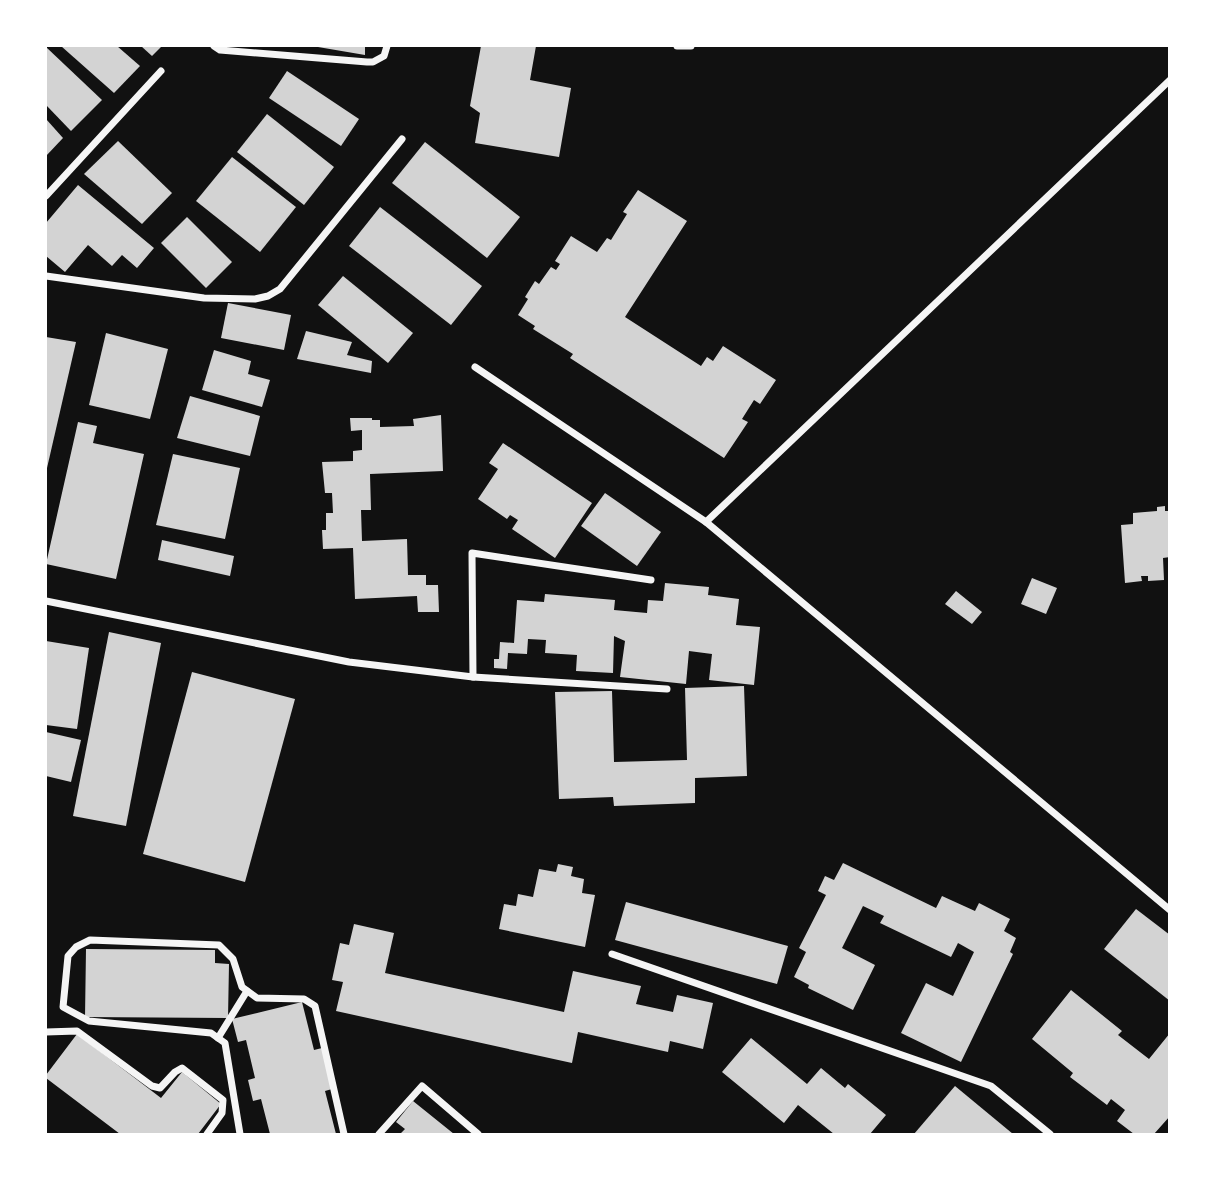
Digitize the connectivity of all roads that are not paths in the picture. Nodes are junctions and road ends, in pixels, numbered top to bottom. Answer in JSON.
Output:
{"nodes":[{"id":1,"x":214,"y":46,"type":"edge"},
{"id":2,"x":387,"y":46,"type":"edge"},
{"id":3,"x":677,"y":46,"type":"edge"},
{"id":4,"x":691,"y":46,"type":"edge"},
{"id":5,"x":161,"y":71,"type":"dead end"},
{"id":6,"x":1170,"y":80,"type":"edge"},
{"id":7,"x":402,"y":139,"type":"dead end"},
{"id":8,"x":46,"y":196,"type":"edge"},
{"id":9,"x":46,"y":276,"type":"edge"},
{"id":10,"x":475,"y":368,"type":"dead end"},
{"id":11,"x":706,"y":522,"type":"junction"},
{"id":12,"x":651,"y":580,"type":"dead end"},
{"id":13,"x":46,"y":601,"type":"edge"},
{"id":14,"x":472,"y":677,"type":"junction"},
{"id":15,"x":667,"y":689,"type":"dead end"},
{"id":16,"x":1170,"y":910,"type":"edge"},
{"id":17,"x":612,"y":954,"type":"dead end"},
{"id":18,"x":247,"y":991,"type":"junction"},
{"id":19,"x":46,"y":1032,"type":"edge"},
{"id":20,"x":218,"y":1038,"type":"junction"},
{"id":21,"x":207,"y":1135,"type":"edge"},
{"id":22,"x":240,"y":1135,"type":"edge"},
{"id":23,"x":344,"y":1135,"type":"edge"},
{"id":24,"x":379,"y":1135,"type":"edge"},
{"id":25,"x":478,"y":1135,"type":"edge"},
{"id":26,"x":1050,"y":1135,"type":"edge"}],
"edges":[{"from":1,"to":2,"type":"street"},
{"from":3,"to":4,"type":"street"},
{"from":5,"to":8,"type":"street"},
{"from":6,"to":11,"type":"street"},
{"from":7,"to":9,"type":"street"},
{"from":10,"to":11,"type":"street"},
{"from":11,"to":16,"type":"street"},
{"from":12,"to":14,"type":"street"},
{"from":13,"to":14,"type":"street"},
{"from":14,"to":15,"type":"street"},
{"from":17,"to":26,"type":"street"},
{"from":18,"to":20,"type":"street"},
{"from":18,"to":20,"type":"street"},
{"from":18,"to":23,"type":"street"},
{"from":19,"to":21,"type":"street"},
{"from":20,"to":22,"type":"street"},
{"from":24,"to":25,"type":"street"}]}
